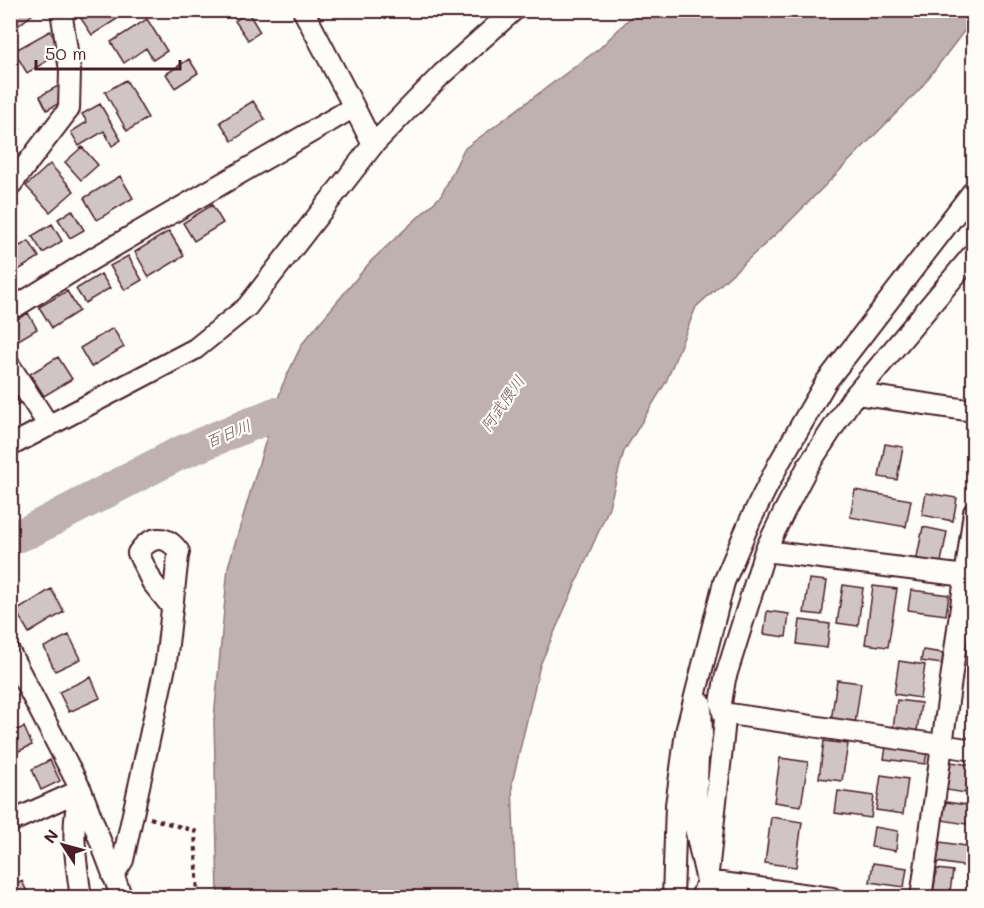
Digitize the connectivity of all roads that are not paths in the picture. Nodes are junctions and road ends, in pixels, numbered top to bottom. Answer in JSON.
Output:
{"nodes":[{"id":1,"x":61,"y":10,"type":"edge"},
{"id":2,"x":303,"y":10,"type":"edge"},
{"id":3,"x":514,"y":10,"type":"edge"},
{"id":4,"x":354,"y":107,"type":"junction"},
{"id":5,"x":373,"y":145,"type":"junction"},
{"id":6,"x":12,"y":180,"type":"edge"},
{"id":7,"x":974,"y":189,"type":"edge"},
{"id":8,"x":974,"y":253,"type":"edge"},
{"id":9,"x":10,"y":310,"type":"edge"},
{"id":10,"x":10,"y":366,"type":"edge"},
{"id":11,"x":856,"y":394,"type":"junction"},
{"id":12,"x":974,"y":411,"type":"edge"},
{"id":13,"x":49,"y":426,"type":"junction"},
{"id":14,"x":10,"y":446,"type":"edge"},
{"id":15,"x":974,"y":512,"type":"edge"},
{"id":16,"x":765,"y":551,"type":"junction"},
{"id":17,"x":969,"y":576,"type":"edge"},
{"id":18,"x":172,"y":607,"type":"dead end"},
{"id":19,"x":10,"y":653,"type":"edge"},
{"id":20,"x":697,"y":689,"type":"junction"},
{"id":21,"x":723,"y":713,"type":"junction"},
{"id":22,"x":942,"y":746,"type":"junction"},
{"id":23,"x":974,"y":750,"type":"edge"},
{"id":24,"x":81,"y":790,"type":"junction"},
{"id":25,"x":10,"y":822,"type":"edge"},
{"id":26,"x":113,"y":876,"type":"junction"},
{"id":27,"x":704,"y":889,"type":"edge"},
{"id":28,"x":81,"y":897,"type":"edge"},
{"id":29,"x":122,"y":897,"type":"edge"},
{"id":30,"x":673,"y":897,"type":"edge"},
{"id":31,"x":832,"y":897,"type":"edge"},
{"id":32,"x":921,"y":897,"type":"edge"}],
"edges":[{"from":1,"to":6,"type":"street"},
{"from":2,"to":4,"type":"street"},
{"from":3,"to":5,"type":"street"},
{"from":4,"to":5,"type":"street"},
{"from":4,"to":9,"type":"street"},
{"from":5,"to":13,"type":"street"},
{"from":7,"to":20,"type":"street"},
{"from":8,"to":11,"type":"street"},
{"from":10,"to":13,"type":"street"},
{"from":11,"to":12,"type":"street"},
{"from":11,"to":16,"type":"street"},
{"from":13,"to":14,"type":"street"},
{"from":15,"to":17,"type":"street"},
{"from":16,"to":17,"type":"street"},
{"from":16,"to":21,"type":"street"},
{"from":17,"to":22,"type":"street"},
{"from":18,"to":26,"type":"street"},
{"from":19,"to":24,"type":"street"},
{"from":20,"to":27,"type":"street"},
{"from":20,"to":30,"type":"street"},
{"from":21,"to":22,"type":"street"},
{"from":21,"to":27,"type":"street"},
{"from":22,"to":23,"type":"street"},
{"from":22,"to":32,"type":"street"},
{"from":24,"to":25,"type":"street"},
{"from":24,"to":26,"type":"street"},
{"from":24,"to":28,"type":"street"},
{"from":26,"to":29,"type":"street"},
{"from":27,"to":31,"type":"street"}]}
